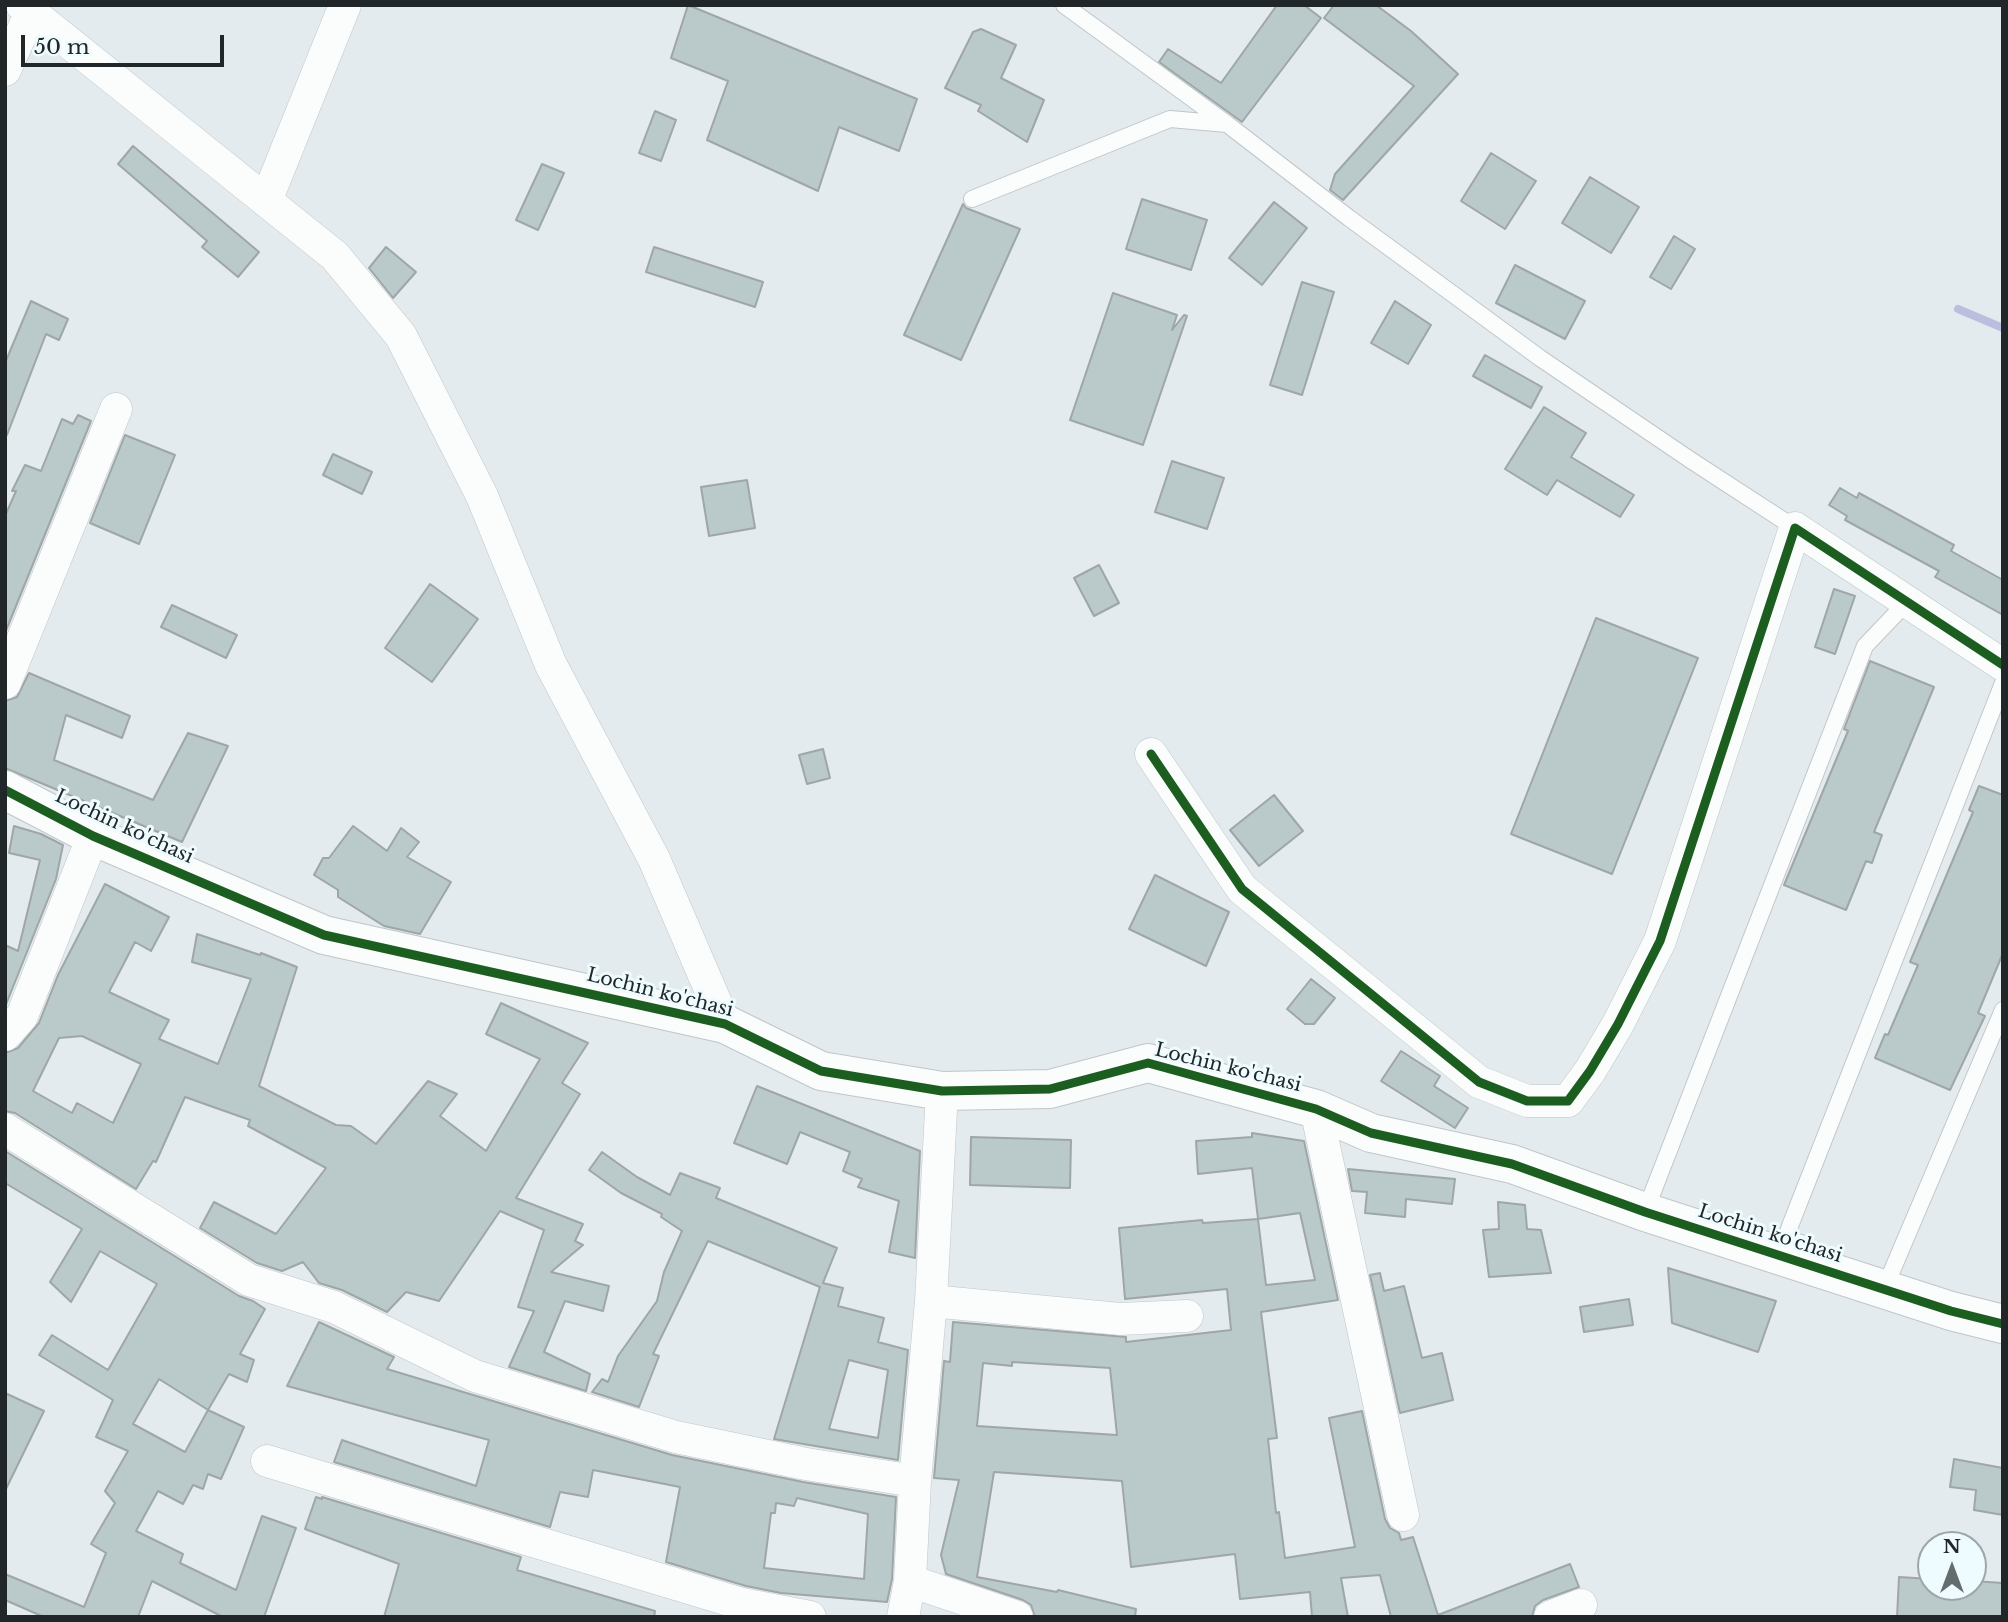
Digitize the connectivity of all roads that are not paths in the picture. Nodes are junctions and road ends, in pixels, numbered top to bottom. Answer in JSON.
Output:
{"nodes":[{"id":1,"x":345,"y":5,"type":"edge"},
{"id":2,"x":1064,"y":5,"type":"edge"},
{"id":3,"x":26,"y":9,"type":"edge"},
{"id":4,"x":5,"y":70,"type":"edge"},
{"id":5,"x":1227,"y":124,"type":"junction"},
{"id":6,"x":972,"y":199,"type":"dead end"},
{"id":7,"x":266,"y":201,"type":"junction"},
{"id":8,"x":116,"y":409,"type":"dead end"},
{"id":9,"x":1796,"y":528,"type":"junction"},
{"id":10,"x":1907,"y":602,"type":"junction"},
{"id":11,"x":2003,"y":665,"type":"edge"},
{"id":12,"x":5,"y":682,"type":"edge"},
{"id":13,"x":2003,"y":683,"type":"edge"},
{"id":14,"x":1151,"y":754,"type":"dead end"},
{"id":15,"x":5,"y":790,"type":"edge"},
{"id":16,"x":93,"y":836,"type":"junction"},
{"id":17,"x":2003,"y":1010,"type":"edge"},
{"id":18,"x":725,"y":1024,"type":"junction"},
{"id":19,"x":5,"y":1035,"type":"edge"},
{"id":20,"x":942,"y":1091,"type":"junction"},
{"id":21,"x":1316,"y":1109,"type":"junction"},
{"id":22,"x":5,"y":1129,"type":"edge"},
{"id":23,"x":1645,"y":1212,"type":"junction"},
{"id":24,"x":1825,"y":1251,"type":"dead end"},
{"id":25,"x":1890,"y":1273,"type":"dead end"},
{"id":26,"x":932,"y":1301,"type":"junction"},
{"id":27,"x":1999,"y":1312,"type":"edge"},
{"id":28,"x":1187,"y":1316,"type":"dead end"},
{"id":29,"x":267,"y":1461,"type":"dead end"},
{"id":30,"x":915,"y":1481,"type":"junction"},
{"id":31,"x":1403,"y":1515,"type":"dead end"},
{"id":32,"x":909,"y":1581,"type":"junction"},
{"id":33,"x":1581,"y":1605,"type":"dead end"},
{"id":34,"x":810,"y":1617,"type":"edge"},
{"id":35,"x":903,"y":1617,"type":"edge"},
{"id":36,"x":1017,"y":1617,"type":"edge"},
{"id":37,"x":1550,"y":1617,"type":"edge"}],
"edges":[{"from":1,"to":7,"type":"street"},
{"from":2,"to":5,"type":"lane"},
{"from":3,"to":4,"type":"street"},
{"from":3,"to":7,"type":"street"},
{"from":5,"to":6,"type":"lane"},
{"from":5,"to":9,"type":"lane"},
{"from":7,"to":18,"type":"street"},
{"from":8,"to":12,"type":"street"},
{"from":9,"to":10,"type":"street"},
{"from":9,"to":14,"type":"street"},
{"from":10,"to":11,"type":"street"},
{"from":10,"to":23,"type":"lane"},
{"from":13,"to":24,"type":"lane"},
{"from":15,"to":16,"type":"street","name":"Lochin ko'chasi"},
{"from":16,"to":18,"type":"street","name":"Lochin ko'chasi"},
{"from":16,"to":19,"type":"street"},
{"from":17,"to":25,"type":"lane"},
{"from":18,"to":20,"type":"street","name":"Lochin ko'chasi"},
{"from":20,"to":21,"type":"street","name":"Lochin ko'chasi"},
{"from":20,"to":26,"type":"street"},
{"from":21,"to":23,"type":"street","name":"Lochin ko'chasi"},
{"from":21,"to":31,"type":"street"},
{"from":22,"to":30,"type":"street"},
{"from":23,"to":27,"type":"street","name":"Lochin ko'chasi"},
{"from":26,"to":28,"type":"street"},
{"from":26,"to":30,"type":"street"},
{"from":29,"to":34,"type":"street"},
{"from":30,"to":32,"type":"street"},
{"from":32,"to":35,"type":"street"},
{"from":32,"to":36,"type":"street"},
{"from":33,"to":37,"type":"street"}]}
